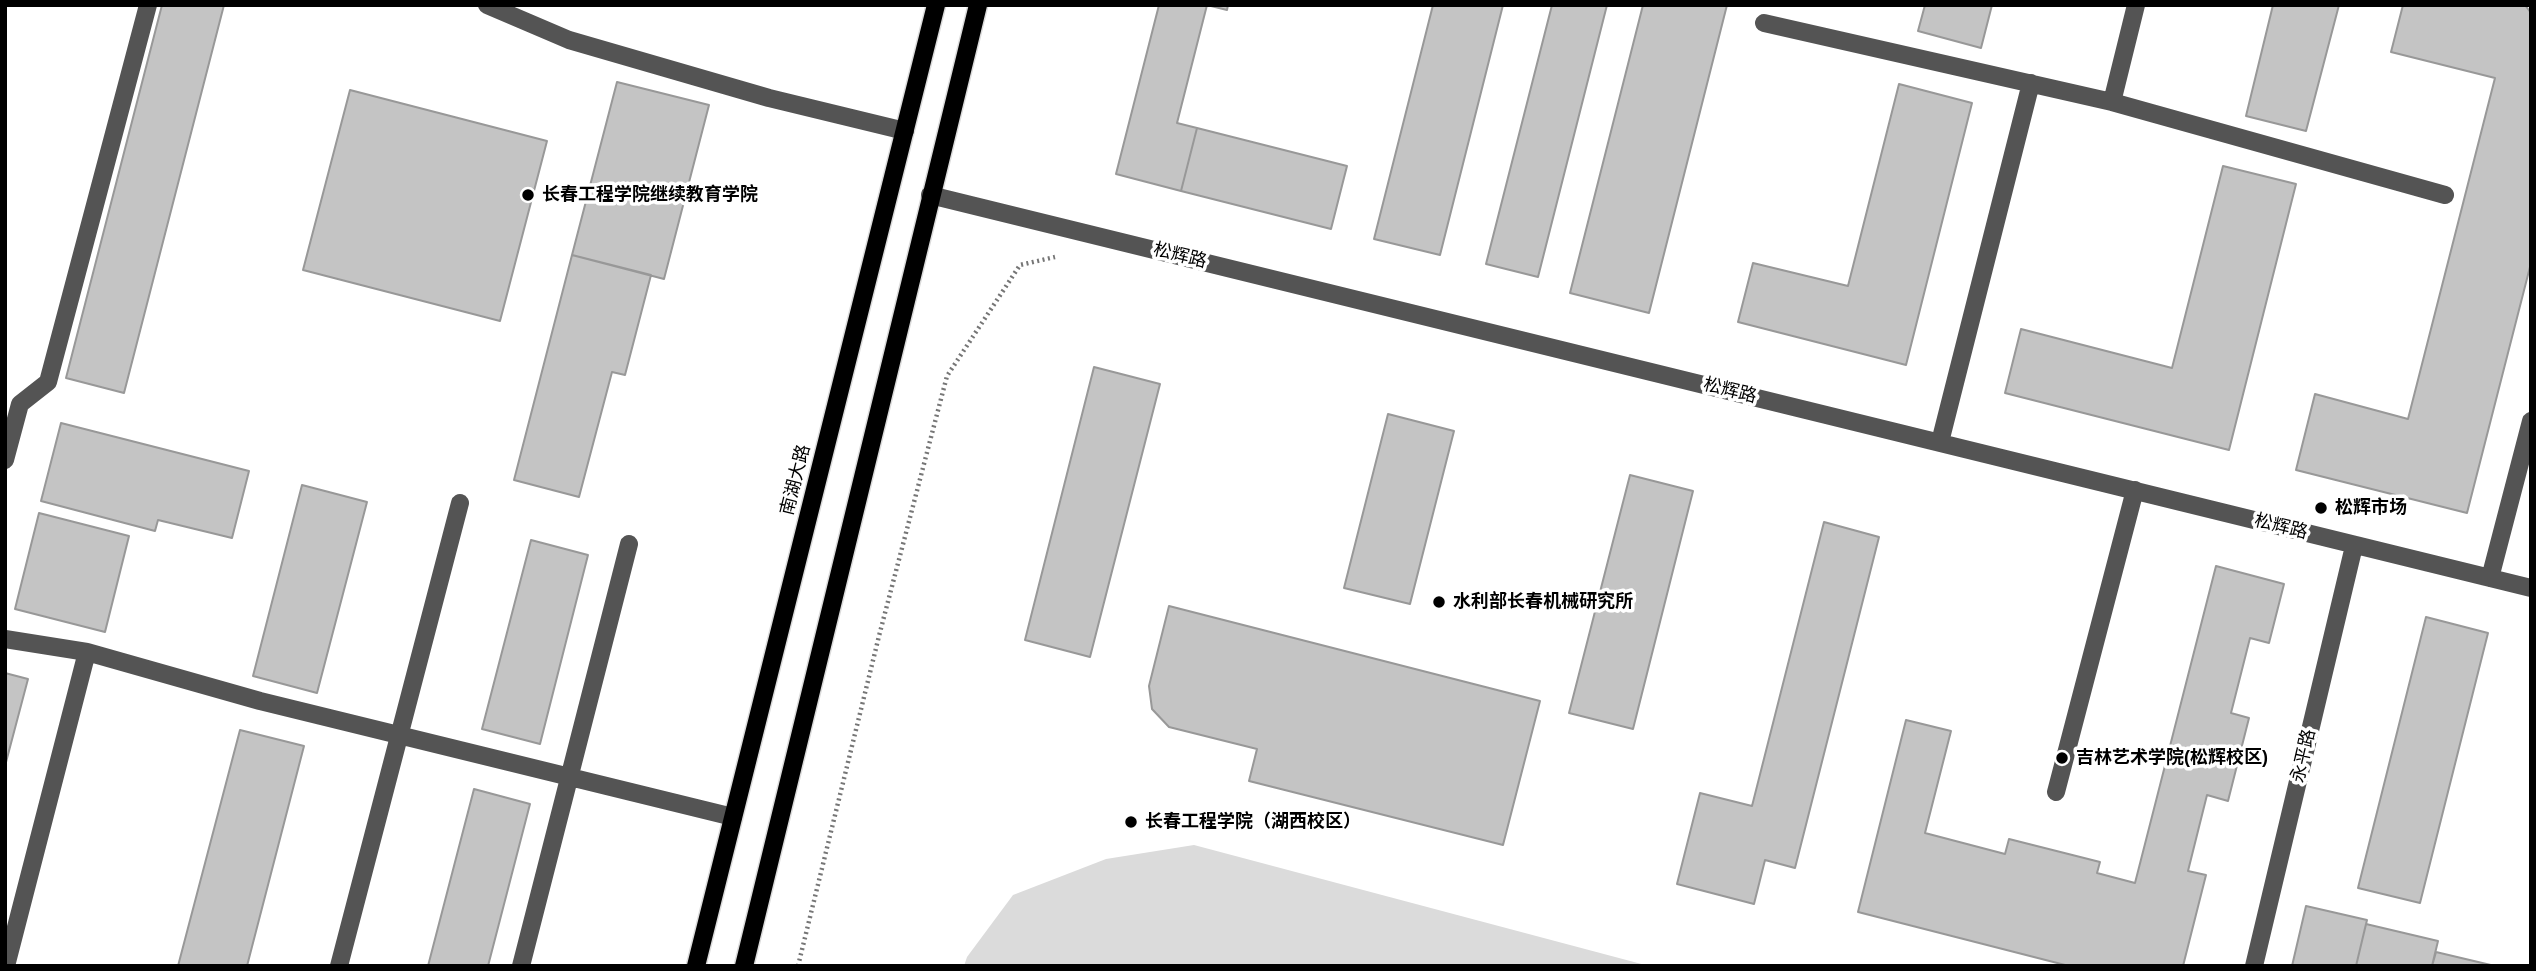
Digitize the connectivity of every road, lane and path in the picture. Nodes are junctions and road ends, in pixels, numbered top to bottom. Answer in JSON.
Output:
{"nodes":[{"id":1,"x":148,"y":5,"type":"edge"},
{"id":2,"x":936,"y":5,"type":"edge"},
{"id":3,"x":978,"y":5,"type":"edge"},
{"id":4,"x":2136,"y":5,"type":"edge"},
{"id":5,"x":491,"y":6,"type":"edge"},
{"id":6,"x":1764,"y":23,"type":"dead end"},
{"id":7,"x":2031,"y":83,"type":"junction"},
{"id":8,"x":2112,"y":102,"type":"junction"},
{"id":9,"x":905,"y":131,"type":"junction"},
{"id":10,"x":930,"y":195,"type":"junction"},
{"id":11,"x":2445,"y":195,"type":"dead end"},
{"id":12,"x":1020,"y":265,"type":"dead end"},
{"id":13,"x":2531,"y":421,"type":"edge"},
{"id":14,"x":1940,"y":442,"type":"junction"},
{"id":15,"x":5,"y":460,"type":"edge"},
{"id":16,"x":2135,"y":490,"type":"junction"},
{"id":17,"x":460,"y":503,"type":"dead end"},
{"id":18,"x":629,"y":544,"type":"dead end"},
{"id":19,"x":2354,"y":546,"type":"junction"},
{"id":20,"x":2490,"y":578,"type":"junction"},
{"id":21,"x":2531,"y":589,"type":"edge"},
{"id":22,"x":5,"y":639,"type":"edge"},
{"id":23,"x":87,"y":652,"type":"junction"},
{"id":24,"x":400,"y":735,"type":"junction"},
{"id":25,"x":570,"y":777,"type":"junction"},
{"id":26,"x":2056,"y":792,"type":"dead end"},
{"id":27,"x":733,"y":817,"type":"junction"},
{"id":28,"x":6,"y":966,"type":"edge"},
{"id":29,"x":339,"y":966,"type":"edge"},
{"id":30,"x":521,"y":966,"type":"edge"},
{"id":31,"x":696,"y":966,"type":"edge"},
{"id":32,"x":744,"y":966,"type":"edge"},
{"id":33,"x":798,"y":966,"type":"edge"},
{"id":34,"x":2255,"y":966,"type":"edge"}],
"edges":[{"from":1,"to":15,"type":"street"},
{"from":2,"to":9,"type":"main road","name":"南湖大路"},
{"from":3,"to":10,"type":"main road"},
{"from":4,"to":8,"type":"street"},
{"from":5,"to":9,"type":"street"},
{"from":6,"to":7,"type":"street"},
{"from":7,"to":8,"type":"street"},
{"from":7,"to":14,"type":"street"},
{"from":8,"to":11,"type":"street"},
{"from":9,"to":27,"type":"main road","name":"南湖大路"},
{"from":10,"to":14,"type":"street","name":"松辉路"},
{"from":10,"to":32,"type":"main road"},
{"from":12,"to":33,"type":"path"},
{"from":13,"to":20,"type":"street"},
{"from":14,"to":16,"type":"street","name":"松辉路"},
{"from":16,"to":19,"type":"street","name":"松辉路"},
{"from":16,"to":26,"type":"street"},
{"from":17,"to":24,"type":"street"},
{"from":18,"to":25,"type":"street"},
{"from":19,"to":20,"type":"street","name":"松辉路"},
{"from":19,"to":34,"type":"street","name":"永平路"},
{"from":20,"to":21,"type":"street","name":"松辉路"},
{"from":22,"to":23,"type":"street"},
{"from":23,"to":24,"type":"street"},
{"from":23,"to":28,"type":"street"},
{"from":24,"to":25,"type":"street"},
{"from":24,"to":29,"type":"street"},
{"from":25,"to":27,"type":"street"},
{"from":25,"to":30,"type":"street"},
{"from":27,"to":31,"type":"main road","name":"南湖大路"}]}
